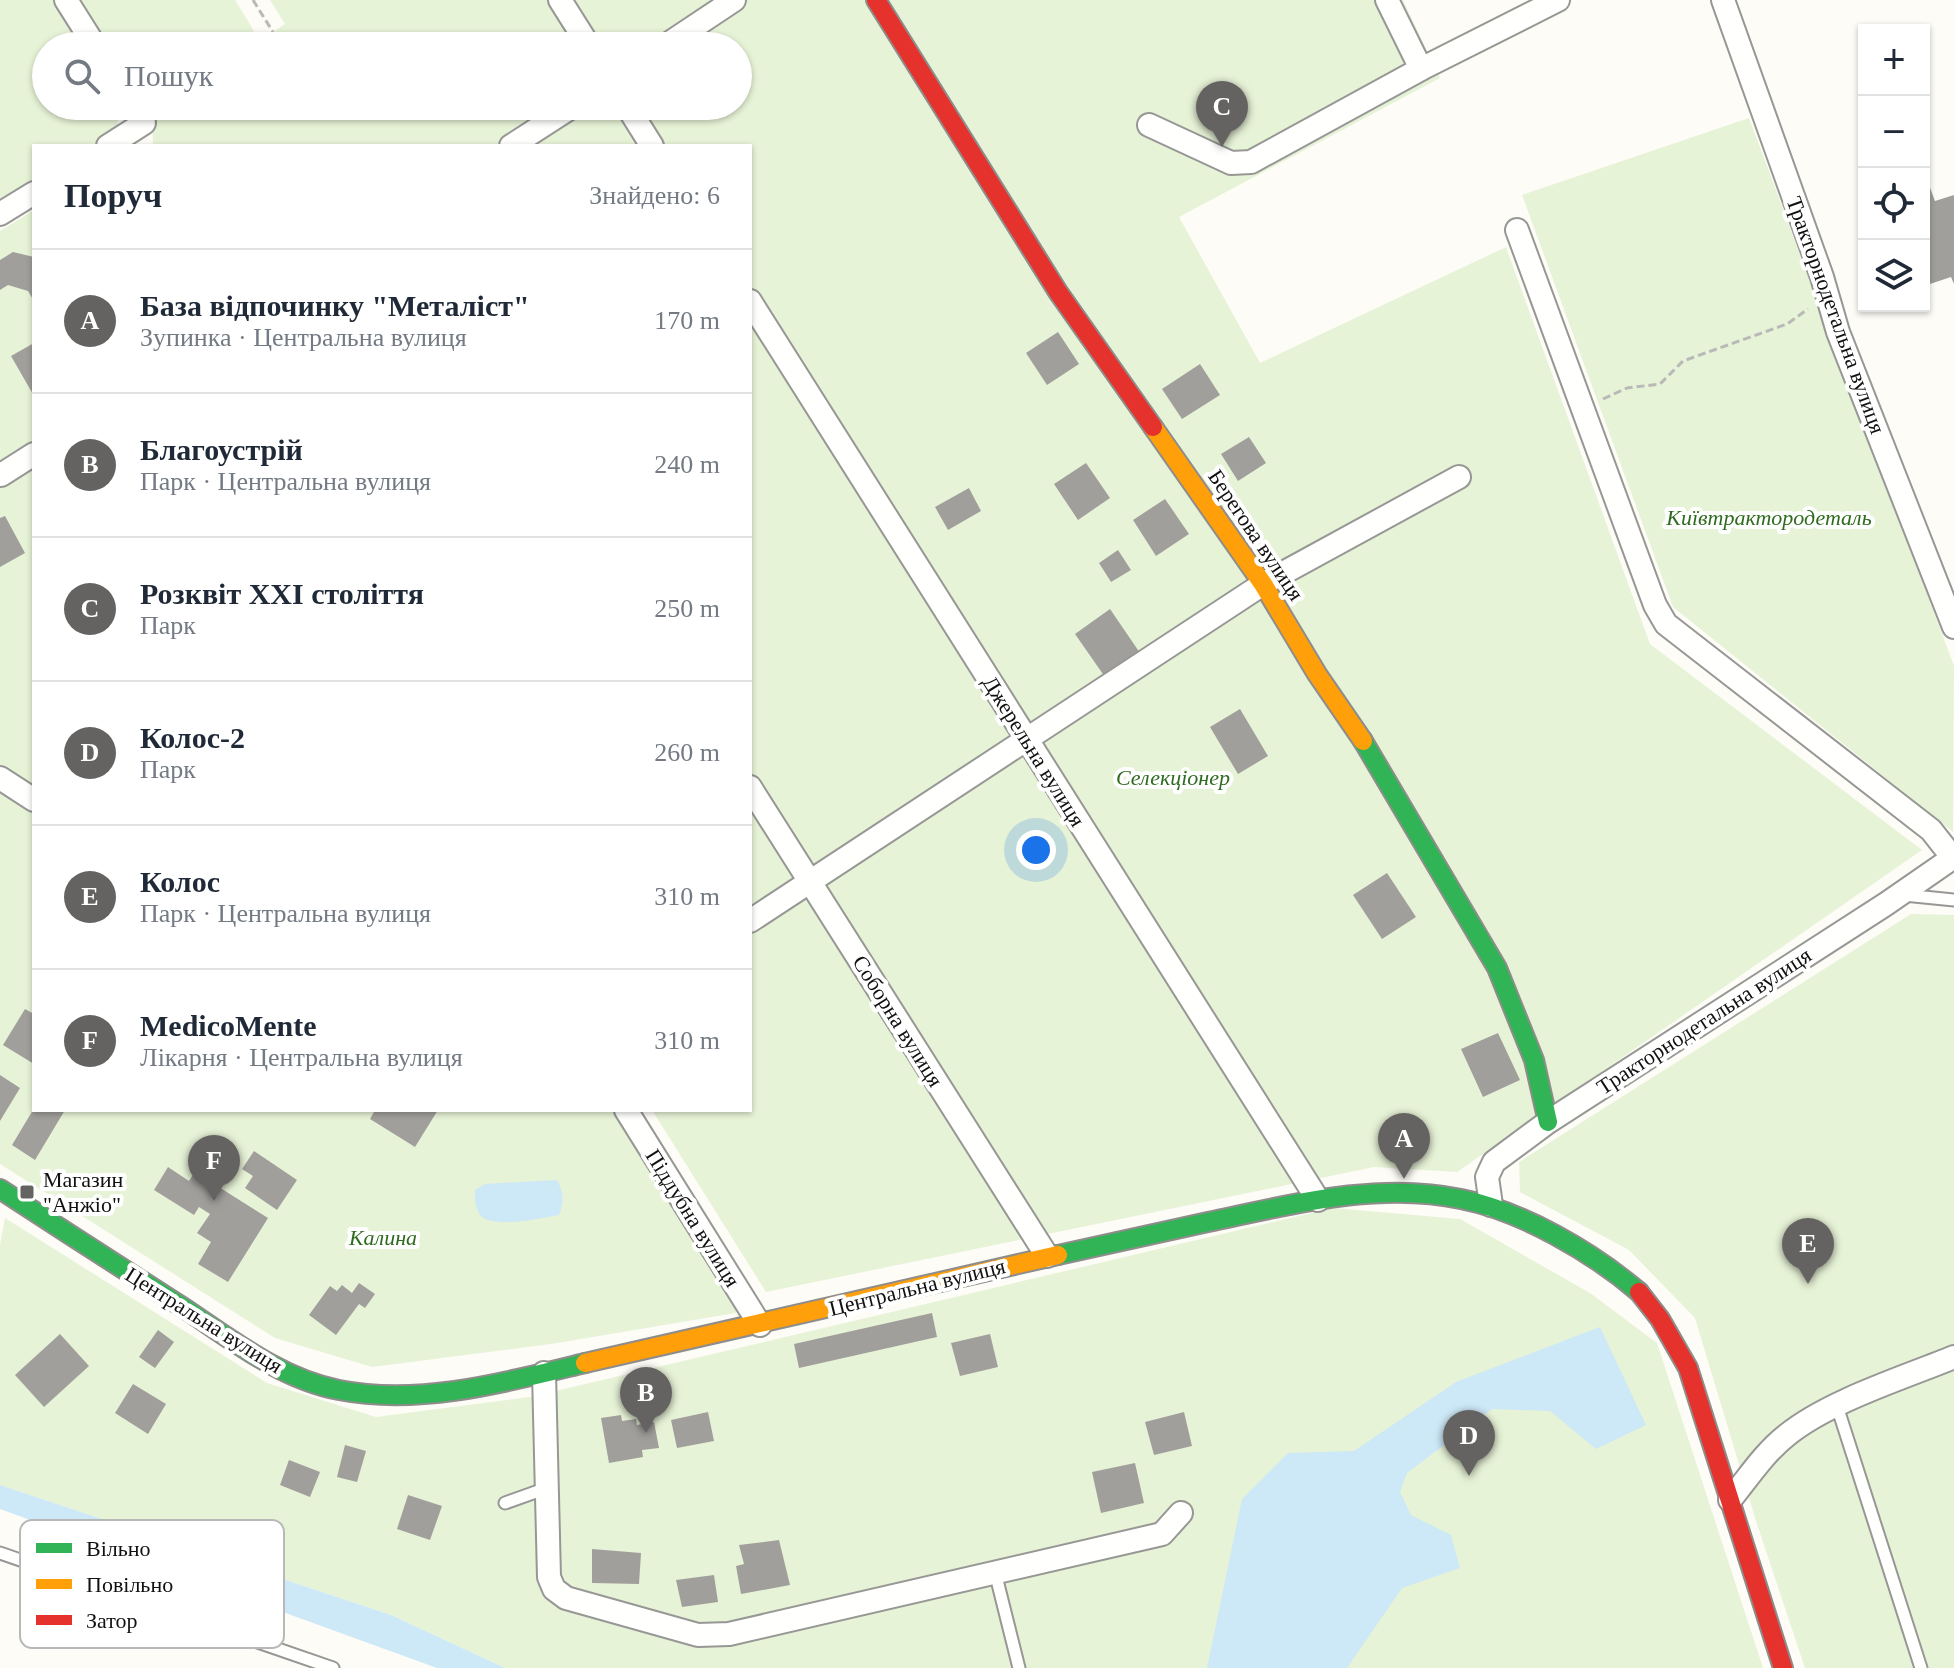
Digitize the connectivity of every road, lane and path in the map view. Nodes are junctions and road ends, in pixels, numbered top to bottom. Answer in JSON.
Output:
{"nodes":[{"id":1,"x":66,"y":0,"type":"edge"},
{"id":2,"x":253,"y":0,"type":"edge"},
{"id":3,"x":560,"y":0,"type":"edge"},
{"id":4,"x":734,"y":0,"type":"edge"},
{"id":5,"x":876,"y":0,"type":"edge"},
{"id":6,"x":1387,"y":0,"type":"edge"},
{"id":7,"x":1558,"y":0,"type":"edge"},
{"id":8,"x":1723,"y":0,"type":"edge"},
{"id":9,"x":86,"y":32,"type":"edge"},
{"id":10,"x":273,"y":32,"type":"dead end"},
{"id":11,"x":580,"y":32,"type":"edge"},
{"id":12,"x":686,"y":32,"type":"edge"},
{"id":13,"x":1421,"y":69,"type":"junction"},
{"id":14,"x":142,"y":120,"type":"edge"},
{"id":15,"x":551,"y":120,"type":"edge"},
{"id":16,"x":636,"y":120,"type":"edge"},
{"id":17,"x":1149,"y":125,"type":"dead end"},
{"id":18,"x":111,"y":144,"type":"edge"},
{"id":19,"x":514,"y":144,"type":"edge"},
{"id":20,"x":651,"y":144,"type":"edge"},
{"id":21,"x":32,"y":194,"type":"edge"},
{"id":22,"x":0,"y":214,"type":"edge"},
{"id":23,"x":1517,"y":230,"type":"dead end"},
{"id":24,"x":1828,"y":296,"type":"junction"},
{"id":25,"x":752,"y":304,"type":"edge"},
{"id":26,"x":1583,"y":408,"type":"junction"},
{"id":27,"x":32,"y":455,"type":"edge"},
{"id":28,"x":1,"y":475,"type":"edge"},
{"id":29,"x":1459,"y":477,"type":"dead end"},
{"id":30,"x":1263,"y":584,"type":"junction"},
{"id":31,"x":1954,"y":627,"type":"edge"},
{"id":32,"x":1027,"y":739,"type":"junction"},
{"id":33,"x":0,"y":778,"type":"edge"},
{"id":34,"x":752,"y":790,"type":"edge"},
{"id":35,"x":32,"y":799,"type":"edge"},
{"id":36,"x":1953,"y":857,"type":"edge"},
{"id":37,"x":810,"y":881,"type":"junction"},
{"id":38,"x":1900,"y":894,"type":"junction"},
{"id":39,"x":1954,"y":900,"type":"edge"},
{"id":40,"x":752,"y":920,"type":"edge"},
{"id":41,"x":627,"y":1112,"type":"edge"},
{"id":42,"x":1548,"y":1122,"type":"junction"},
{"id":43,"x":0,"y":1189,"type":"edge"},
{"id":44,"x":1318,"y":1200,"type":"junction"},
{"id":45,"x":1491,"y":1205,"type":"junction"},
{"id":46,"x":1047,"y":1256,"type":"junction"},
{"id":47,"x":760,"y":1325,"type":"junction"},
{"id":48,"x":1954,"y":1357,"type":"edge"},
{"id":49,"x":544,"y":1373,"type":"junction"},
{"id":50,"x":1837,"y":1406,"type":"junction"},
{"id":51,"x":547,"y":1488,"type":"junction"},
{"id":52,"x":1730,"y":1500,"type":"junction"},
{"id":53,"x":505,"y":1503,"type":"dead end"},
{"id":54,"x":1181,"y":1513,"type":"dead end"},
{"id":55,"x":0,"y":1553,"type":"edge"},
{"id":56,"x":20,"y":1560,"type":"edge"},
{"id":57,"x":995,"y":1572,"type":"junction"},
{"id":58,"x":275,"y":1648,"type":"edge"},
{"id":59,"x":333,"y":1668,"type":"edge"},
{"id":60,"x":1019,"y":1668,"type":"edge"},
{"id":61,"x":1783,"y":1668,"type":"edge"},
{"id":62,"x":1921,"y":1668,"type":"edge"}],
"edges":[{"from":1,"to":9,"type":"street"},
{"from":2,"to":10,"type":"path"},
{"from":3,"to":11,"type":"street"},
{"from":4,"to":12,"type":"street"},
{"from":5,"to":30,"type":"street","name":"Берегова вулиця"},
{"from":6,"to":13,"type":"street"},
{"from":7,"to":13,"type":"street"},
{"from":8,"to":24,"type":"street","name":"Тракторнодетальна вулиця"},
{"from":13,"to":17,"type":"street"},
{"from":14,"to":18,"type":"street"},
{"from":15,"to":19,"type":"street"},
{"from":16,"to":20,"type":"street"},
{"from":21,"to":22,"type":"street"},
{"from":23,"to":26,"type":"street"},
{"from":24,"to":26,"type":"path"},
{"from":24,"to":31,"type":"street","name":"Тракторнодетальна вулиця"},
{"from":25,"to":32,"type":"street","name":"Джерельна вулиця"},
{"from":26,"to":36,"type":"street"},
{"from":27,"to":28,"type":"street"},
{"from":29,"to":30,"type":"street"},
{"from":30,"to":32,"type":"street"},
{"from":30,"to":42,"type":"street","name":"Берегова вулиця"},
{"from":32,"to":37,"type":"street"},
{"from":32,"to":44,"type":"street","name":"Джерельна вулиця"},
{"from":33,"to":35,"type":"street"},
{"from":34,"to":37,"type":"street","name":"Соборна вулиця"},
{"from":36,"to":38,"type":"street","name":"Тракторнодетальна вулиця"},
{"from":37,"to":40,"type":"street"},
{"from":37,"to":46,"type":"street","name":"Соборна вулиця"},
{"from":38,"to":39,"type":"lane"},
{"from":38,"to":42,"type":"street","name":"Тракторнодетальна вулиця"},
{"from":41,"to":47,"type":"street","name":"Піддубна вулиця"},
{"from":42,"to":45,"type":"street","name":"Тракторнодетальна вулиця"},
{"from":43,"to":49,"type":"street","name":"Центральна вулиця"},
{"from":44,"to":45,"type":"street","name":"Центральна вулиця"},
{"from":44,"to":46,"type":"street","name":"Центральна вулиця"},
{"from":45,"to":52,"type":"street","name":"Центральна вулиця"},
{"from":46,"to":47,"type":"street","name":"Центральна вулиця"},
{"from":47,"to":49,"type":"street","name":"Центральна вулиця"},
{"from":48,"to":50,"type":"street"},
{"from":49,"to":51,"type":"street"},
{"from":50,"to":52,"type":"street"},
{"from":50,"to":62,"type":"lane"},
{"from":51,"to":53,"type":"lane"},
{"from":51,"to":57,"type":"street"},
{"from":52,"to":61,"type":"street","name":"Центральна вулиця"},
{"from":54,"to":57,"type":"street"},
{"from":55,"to":56,"type":"lane"},
{"from":57,"to":60,"type":"lane"},
{"from":58,"to":59,"type":"lane"}]}
